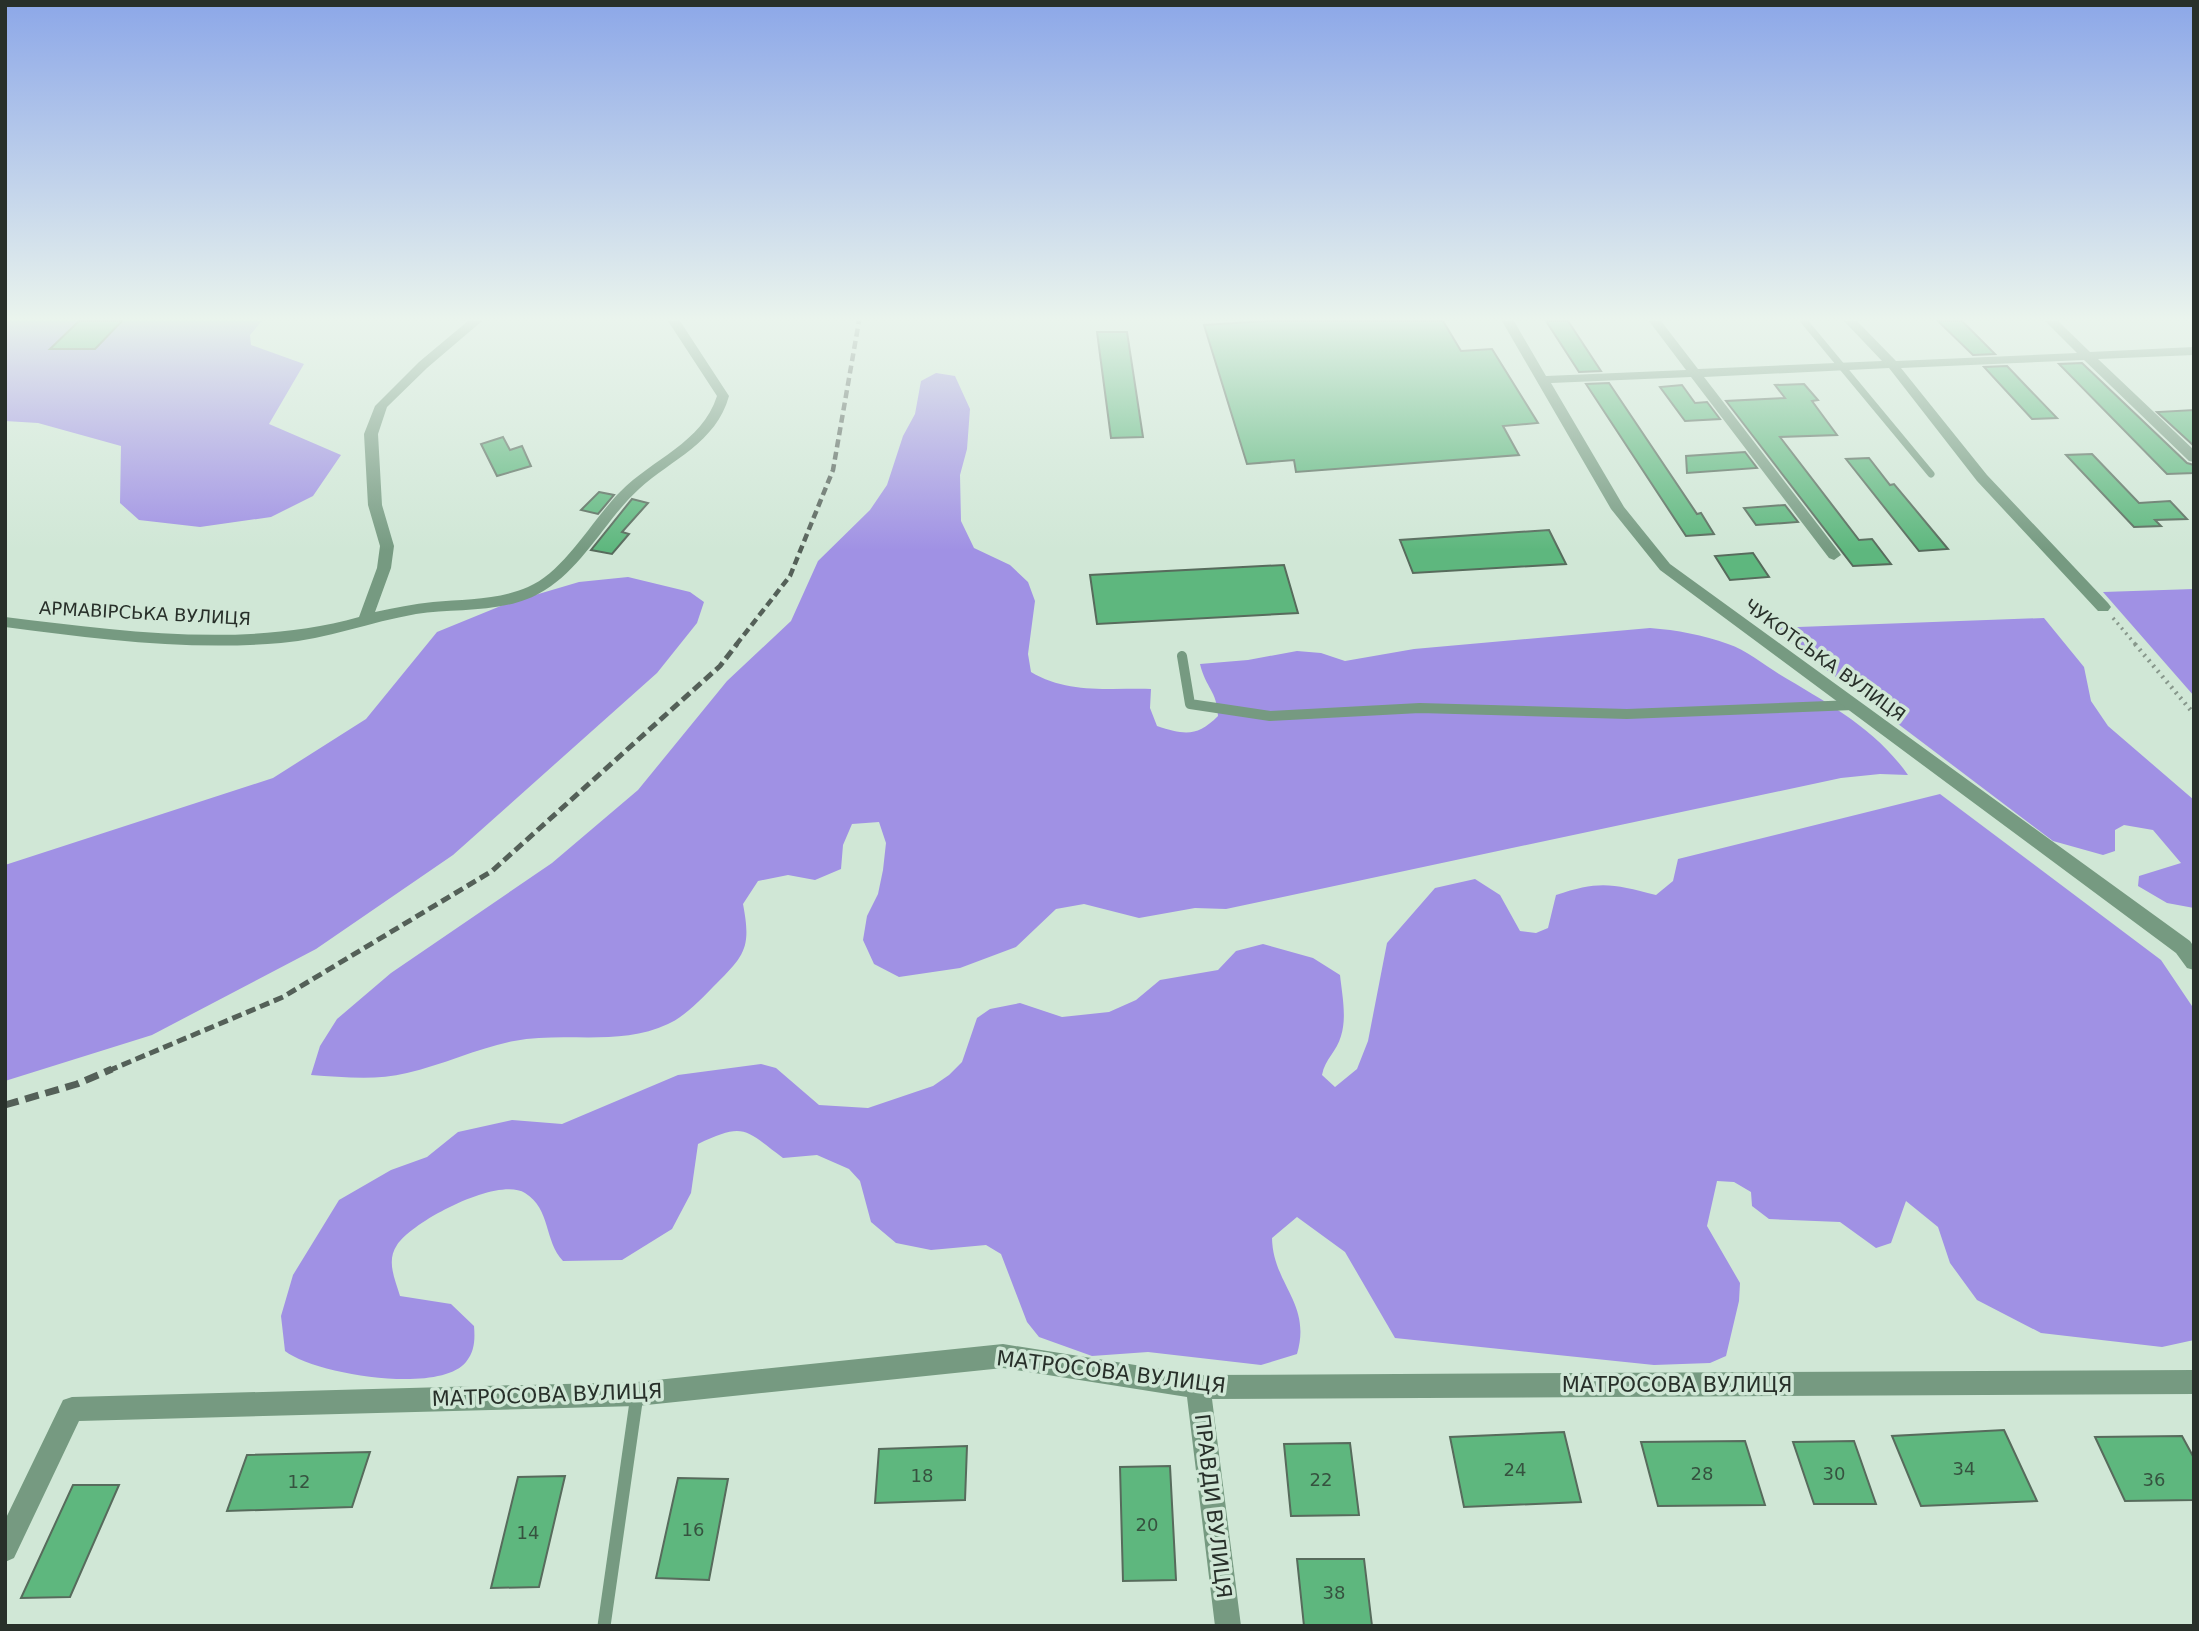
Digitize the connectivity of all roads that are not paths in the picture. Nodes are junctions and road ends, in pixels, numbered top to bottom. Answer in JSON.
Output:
{"nodes":[{"id":1,"x":390,"y":397,"type":"edge"},
{"id":2,"x":723,"y":397,"type":"edge"},
{"id":3,"x":1554,"y":397,"type":"edge"},
{"id":4,"x":1712,"y":397,"type":"edge"},
{"id":5,"x":1866,"y":397,"type":"edge"},
{"id":6,"x":1918,"y":397,"type":"edge"},
{"id":7,"x":2130,"y":397,"type":"edge"},
{"id":8,"x":2194,"y":458,"type":"edge"},
{"id":9,"x":1931,"y":474,"type":"dead end"},
{"id":10,"x":1834,"y":555,"type":"dead end"},
{"id":11,"x":2103,"y":607,"type":"road end"},
{"id":12,"x":365,"y":620,"type":"junction"},
{"id":13,"x":5,"y":622,"type":"edge"},
{"id":14,"x":1182,"y":656,"type":"dead end"},
{"id":15,"x":1853,"y":705,"type":"junction"},
{"id":16,"x":2189,"y":944,"type":"edge"},
{"id":17,"x":2194,"y":962,"type":"edge"},
{"id":18,"x":2194,"y":1382,"type":"edge"},
{"id":19,"x":1198,"y":1387,"type":"junction"},
{"id":20,"x":637,"y":1394,"type":"junction"},
{"id":21,"x":5,"y":1549,"type":"edge"},
{"id":22,"x":604,"y":1626,"type":"edge"},
{"id":23,"x":1228,"y":1626,"type":"edge"}],
"edges":[{"from":1,"to":12,"type":"street"},
{"from":2,"to":12,"type":"street","name":"АРМАВІРСЬКА ВУЛИЦЯ"},
{"from":3,"to":15,"type":"street","name":"ЧУКОТСЬКА ВУЛИЦЯ"},
{"from":4,"to":10,"type":"street"},
{"from":5,"to":9,"type":"lane"},
{"from":6,"to":11,"type":"street"},
{"from":7,"to":8,"type":"street"},
{"from":12,"to":13,"type":"street","name":"АРМАВІРСЬКА ВУЛИЦЯ"},
{"from":14,"to":15,"type":"lane"},
{"from":15,"to":16,"type":"street","name":"ЧУКОТСЬКА ВУЛИЦЯ"},
{"from":16,"to":17,"type":"street","name":"ЧУКОТСЬКА ВУЛИЦЯ"},
{"from":18,"to":19,"type":"street","name":"МАТРОСОВА ВУЛИЦЯ"},
{"from":19,"to":20,"type":"street","name":"МАТРОСОВА ВУЛИЦЯ"},
{"from":19,"to":23,"type":"street","name":"ПРАВДИ ВУЛИЦЯ"},
{"from":20,"to":21,"type":"street","name":"МАТРОСОВА ВУЛИЦЯ"},
{"from":20,"to":22,"type":"lane"}]}
